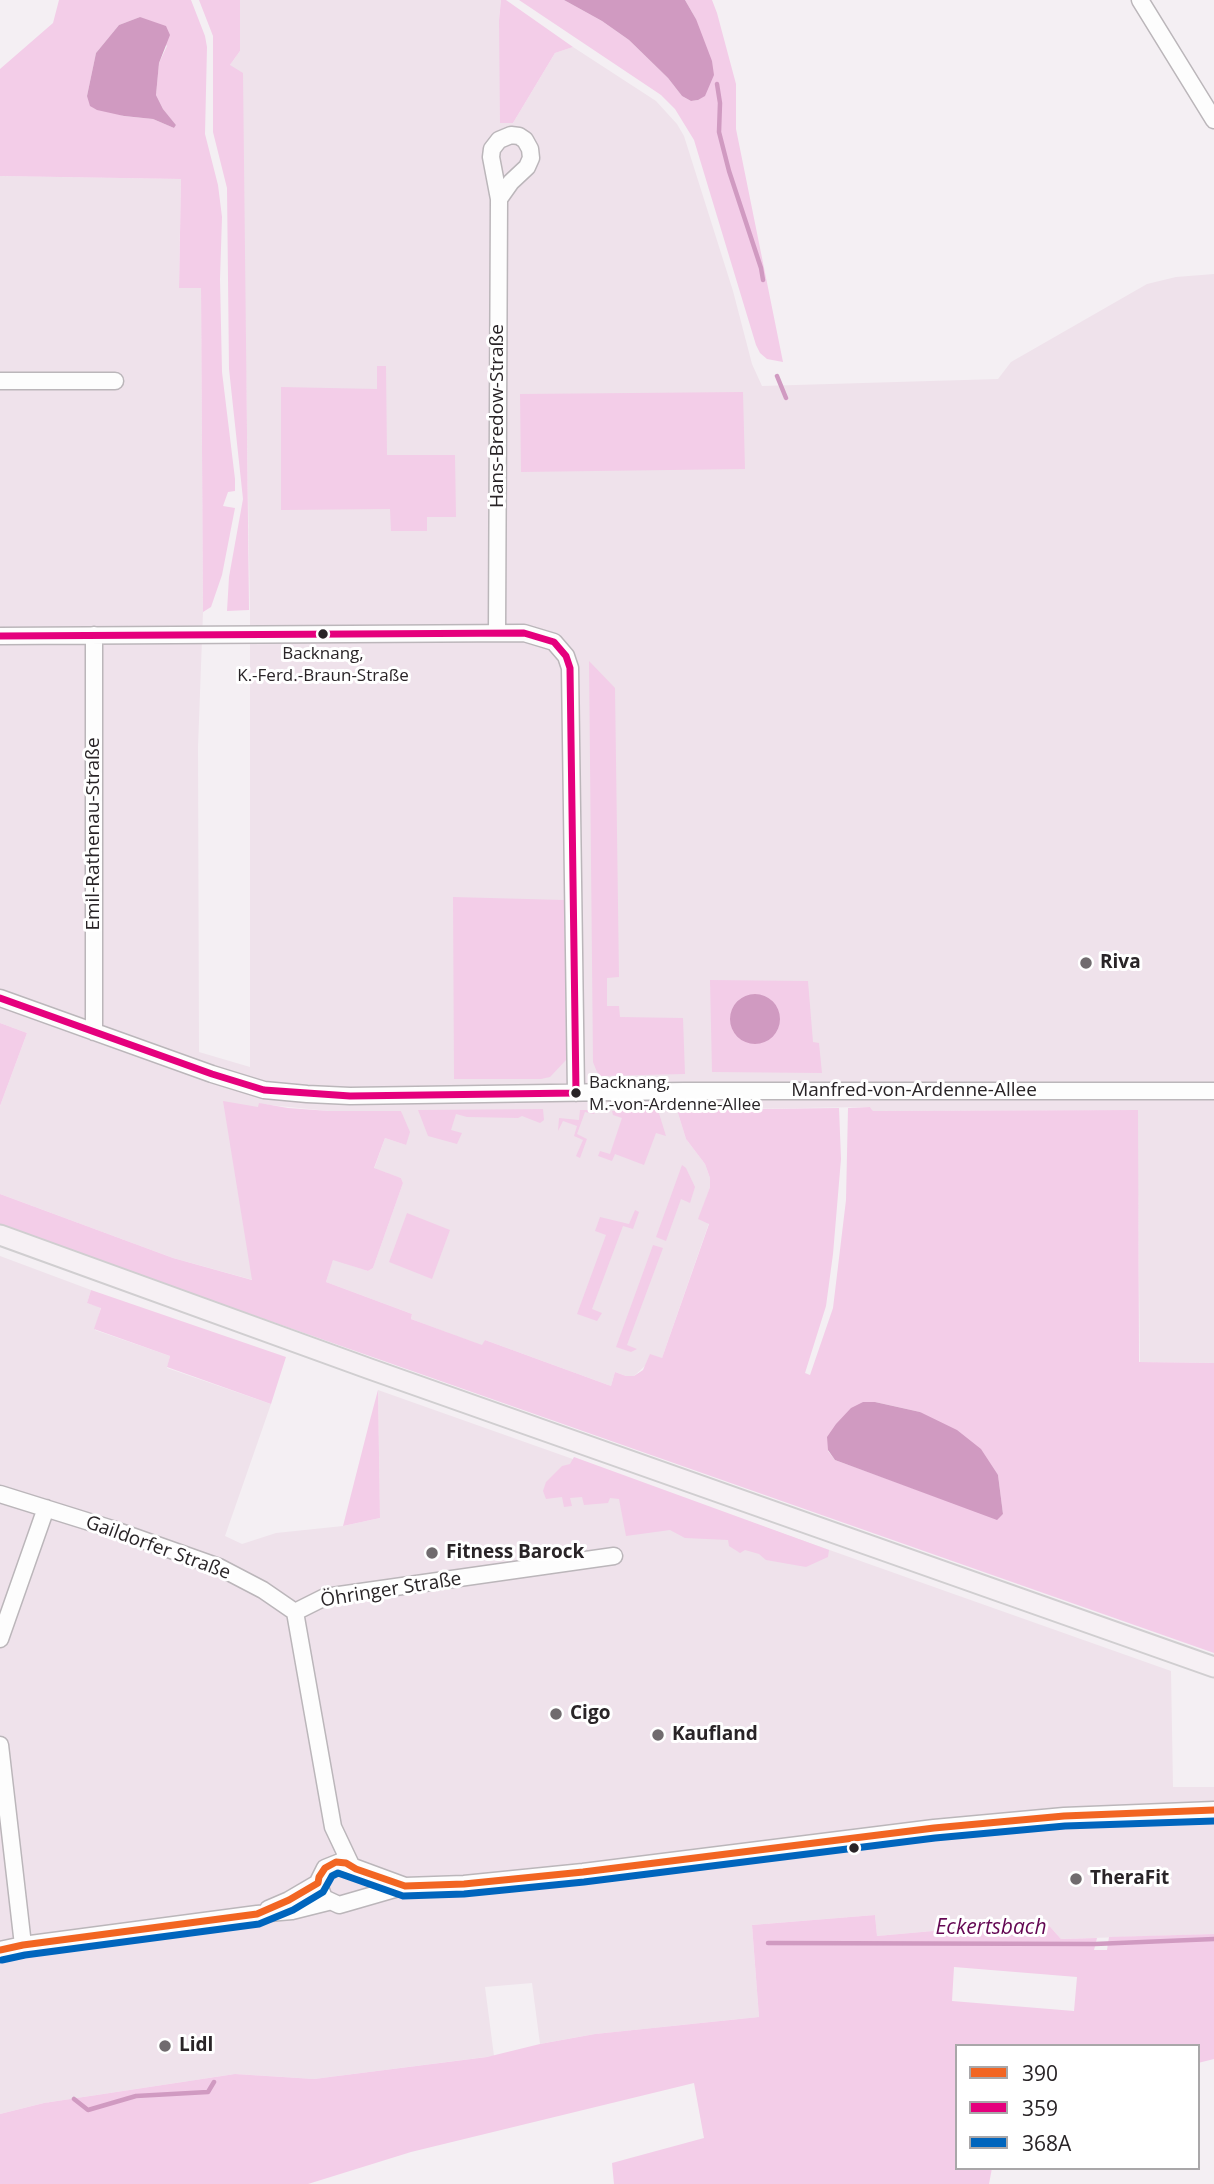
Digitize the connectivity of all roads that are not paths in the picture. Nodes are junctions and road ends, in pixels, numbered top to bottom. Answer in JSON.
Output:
{"nodes":[{"id":1,"x":1140,"y":0,"type":"edge"},
{"id":2,"x":1214,"y":120,"type":"edge"},
{"id":3,"x":499,"y":199,"type":"dead end"},
{"id":4,"x":0,"y":381,"type":"edge"},
{"id":5,"x":115,"y":381,"type":"dead end"},
{"id":6,"x":498,"y":632,"type":"junction"},
{"id":7,"x":94,"y":635,"type":"junction"},
{"id":8,"x":0,"y":636,"type":"edge"},
{"id":9,"x":0,"y":998,"type":"edge"},
{"id":10,"x":94,"y":1032,"type":"junction"},
{"id":11,"x":1214,"y":1091,"type":"edge"},
{"id":12,"x":576,"y":1093,"type":"junction"},
{"id":13,"x":0,"y":1235,"type":"edge"},
{"id":14,"x":0,"y":1494,"type":"edge"},
{"id":15,"x":46,"y":1508,"type":"junction"},
{"id":16,"x":614,"y":1556,"type":"dead end"},
{"id":17,"x":295,"y":1612,"type":"junction"},
{"id":18,"x":0,"y":1639,"type":"edge"},
{"id":19,"x":1214,"y":1667,"type":"edge"},
{"id":20,"x":0,"y":1745,"type":"edge"},
{"id":21,"x":1214,"y":1810,"type":"edge"},
{"id":22,"x":333,"y":1827,"type":"junction"},
{"id":23,"x":325,"y":1867,"type":"junction"},
{"id":24,"x":354,"y":1867,"type":"junction"},
{"id":25,"x":318,"y":1883,"type":"junction"},
{"id":26,"x":405,"y":1886,"type":"junction"},
{"id":27,"x":355,"y":1899,"type":"junction"},
{"id":28,"x":328,"y":1902,"type":"junction"},
{"id":29,"x":257,"y":1914,"type":"junction"},
{"id":30,"x":23,"y":1945,"type":"junction"},
{"id":31,"x":0,"y":1950,"type":"edge"}],
"edges":[{"from":1,"to":2,"type":"street"},
{"from":3,"to":6,"type":"street","name":"Hans-Bredow-Straße"},
{"from":4,"to":5,"type":"street"},
{"from":6,"to":7,"type":"street"},
{"from":6,"to":12,"type":"street"},
{"from":7,"to":8,"type":"street"},
{"from":7,"to":10,"type":"street","name":"Emil-Rathenau-Straße"},
{"from":9,"to":10,"type":"street","name":"Manfred-von-Ardenne-Allee"},
{"from":10,"to":12,"type":"street","name":"Manfred-von-Ardenne-Allee"},
{"from":11,"to":12,"type":"street","name":"Manfred-von-Ardenne-Allee"},
{"from":13,"to":19,"type":"main road"},
{"from":14,"to":15,"type":"street","name":"Gaildorfer Straße"},
{"from":15,"to":17,"type":"street","name":"Gaildorfer Straße"},
{"from":15,"to":18,"type":"street"},
{"from":16,"to":17,"type":"street","name":"Öhringer Straße"},
{"from":17,"to":22,"type":"street"},
{"from":20,"to":30,"type":"street"},
{"from":21,"to":26,"type":"street"},
{"from":22,"to":23,"type":"street"},
{"from":22,"to":24,"type":"street"},
{"from":23,"to":24,"type":"street"},
{"from":23,"to":25,"type":"street"},
{"from":24,"to":26,"type":"street"},
{"from":24,"to":27,"type":"street"},
{"from":25,"to":28,"type":"street"},
{"from":25,"to":29,"type":"street"},
{"from":26,"to":27,"type":"street"},
{"from":27,"to":28,"type":"street"},
{"from":28,"to":29,"type":"street"},
{"from":29,"to":30,"type":"street"},
{"from":30,"to":31,"type":"street"}]}
